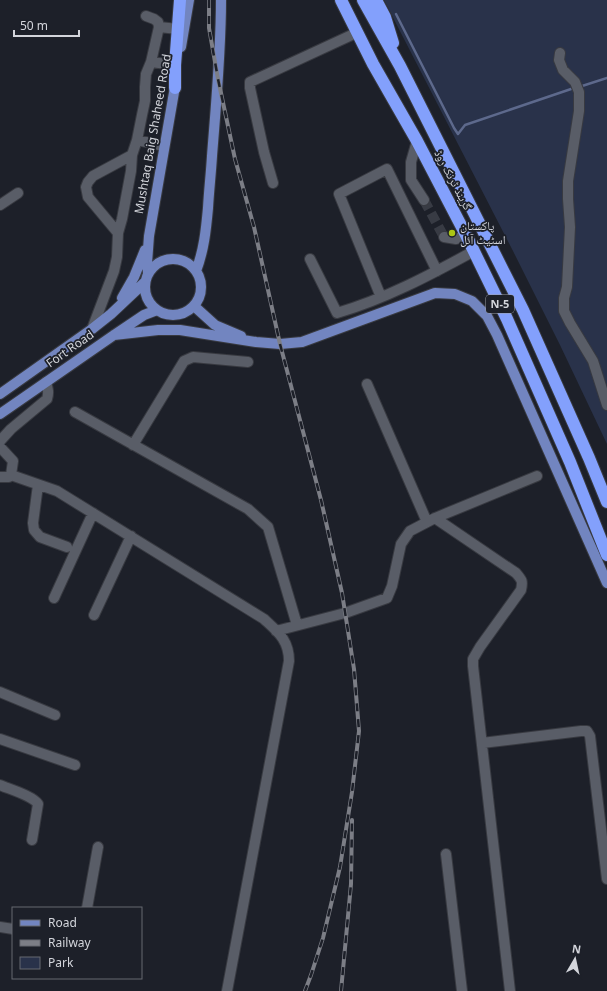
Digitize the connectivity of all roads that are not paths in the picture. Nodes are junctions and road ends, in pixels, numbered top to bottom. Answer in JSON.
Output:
{"nodes":[{"id":1,"x":180,"y":0,"type":"edge"},
{"id":2,"x":189,"y":0,"type":"edge"},
{"id":3,"x":221,"y":0,"type":"edge"},
{"id":4,"x":341,"y":0,"type":"edge"},
{"id":5,"x":363,"y":0,"type":"edge"},
{"id":6,"x":376,"y":0,"type":"edge"},
{"id":7,"x":146,"y":16,"type":"dead end"},
{"id":8,"x":159,"y":27,"type":"junction"},
{"id":9,"x":178,"y":29,"type":"junction"},
{"id":10,"x":356,"y":33,"type":"junction"},
{"id":11,"x":560,"y":53,"type":"dead end"},
{"id":12,"x":151,"y":62,"type":"junction"},
{"id":13,"x":175,"y":65,"type":"junction"},
{"id":14,"x":400,"y":66,"type":"junction"},
{"id":15,"x":407,"y":82,"type":"junction"},
{"id":16,"x":175,"y":88,"type":"junction"},
{"id":17,"x":389,"y":92,"type":"junction"},
{"id":18,"x":137,"y":140,"type":"junction"},
{"id":19,"x":417,"y":141,"type":"junction"},
{"id":20,"x":164,"y":146,"type":"junction"},
{"id":21,"x":132,"y":155,"type":"junction"},
{"id":22,"x":273,"y":183,"type":"dead end"},
{"id":23,"x":18,"y":193,"type":"dead end"},
{"id":24,"x":424,"y":200,"type":"tunnel mouth"},
{"id":25,"x":0,"y":205,"type":"edge"},
{"id":26,"x":118,"y":233,"type":"junction"},
{"id":27,"x":466,"y":235,"type":"junction"},
{"id":28,"x":149,"y":236,"type":"junction"},
{"id":29,"x":444,"y":237,"type":"dead end"},
{"id":30,"x":474,"y":252,"type":"junction"},
{"id":31,"x":310,"y":259,"type":"dead end"},
{"id":32,"x":196,"y":271,"type":"junction"},
{"id":33,"x":437,"y":271,"type":"junction"},
{"id":34,"x":146,"y":277,"type":"junction"},
{"id":35,"x":381,"y":297,"type":"junction"},
{"id":36,"x":194,"y":306,"type":"junction"},
{"id":37,"x":157,"y":310,"type":"junction"},
{"id":38,"x":111,"y":314,"type":"junction"},
{"id":39,"x":92,"y":329,"type":"junction"},
{"id":40,"x":114,"y":335,"type":"junction"},
{"id":41,"x":256,"y":342,"type":"junction"},
{"id":42,"x":248,"y":362,"type":"dead end"},
{"id":43,"x":46,"y":382,"type":"junction"},
{"id":44,"x":367,"y":384,"type":"dead end"},
{"id":45,"x":0,"y":394,"type":"edge"},
{"id":46,"x":607,"y":405,"type":"edge"},
{"id":47,"x":75,"y":412,"type":"dead end"},
{"id":48,"x":0,"y":414,"type":"edge"},
{"id":49,"x":0,"y":441,"type":"edge"},
{"id":50,"x":133,"y":444,"type":"junction"},
{"id":51,"x":0,"y":447,"type":"edge"},
{"id":52,"x":0,"y":470,"type":"edge"},
{"id":53,"x":12,"y":472,"type":"junction"},
{"id":54,"x":537,"y":476,"type":"dead end"},
{"id":55,"x":0,"y":477,"type":"edge"},
{"id":56,"x":38,"y":485,"type":"junction"},
{"id":57,"x":607,"y":502,"type":"edge"},
{"id":58,"x":93,"y":513,"type":"junction"},
{"id":59,"x":431,"y":520,"type":"junction"},
{"id":60,"x":131,"y":536,"type":"junction"},
{"id":61,"x":67,"y":547,"type":"dead end"},
{"id":62,"x":607,"y":555,"type":"edge"},
{"id":63,"x":607,"y":583,"type":"edge"},
{"id":64,"x":54,"y":598,"type":"dead end"},
{"id":65,"x":94,"y":615,"type":"dead end"},
{"id":66,"x":297,"y":625,"type":"junction"},
{"id":67,"x":276,"y":631,"type":"junction"},
{"id":68,"x":0,"y":692,"type":"edge"},
{"id":69,"x":55,"y":715,"type":"dead end"},
{"id":70,"x":0,"y":739,"type":"edge"},
{"id":71,"x":482,"y":743,"type":"junction"},
{"id":72,"x":75,"y":765,"type":"dead end"},
{"id":73,"x":0,"y":785,"type":"edge"},
{"id":74,"x":32,"y":840,"type":"dead end"},
{"id":75,"x":98,"y":847,"type":"dead end"},
{"id":76,"x":446,"y":854,"type":"dead end"},
{"id":77,"x":607,"y":879,"type":"edge"},
{"id":78,"x":87,"y":907,"type":"edge"},
{"id":79,"x":0,"y":927,"type":"edge"},
{"id":80,"x":12,"y":929,"type":"edge"},
{"id":81,"x":227,"y":991,"type":"edge"},
{"id":82,"x":462,"y":991,"type":"edge"},
{"id":83,"x":510,"y":991,"type":"edge"}],
"edges":[{"from":1,"to":9,"type":"highway"},
{"from":2,"to":16,"type":"main road","name":"Mushtaq Baig Shaheed Road"},
{"from":3,"to":32,"type":"main road"},
{"from":4,"to":10,"type":"highway","name":"گرینڈ ٹرنک روڈ","number":"N-5"},
{"from":5,"to":14,"type":"highway","name":"گرینڈ ٹرنک روڈ","number":"N-5"},
{"from":6,"to":14,"type":"highway"},
{"from":7,"to":8,"type":"street"},
{"from":8,"to":9,"type":"street"},
{"from":8,"to":12,"type":"street"},
{"from":9,"to":13,"type":"highway"},
{"from":10,"to":17,"type":"highway","name":"گرینڈ ٹرنک روڈ","number":"N-5"},
{"from":10,"to":22,"type":"street"},
{"from":11,"to":46,"type":"street"},
{"from":12,"to":13,"type":"street"},
{"from":12,"to":18,"type":"street"},
{"from":13,"to":16,"type":"highway"},
{"from":14,"to":15,"type":"highway","name":"گرینڈ ٹرنک روڈ","number":"N-5"},
{"from":15,"to":17,"type":"highway"},
{"from":15,"to":57,"type":"highway","name":"گرینڈ ٹرنک روڈ","number":"N-5"},
{"from":16,"to":20,"type":"main road","name":"Mushtaq Baig Shaheed Road"},
{"from":17,"to":19,"type":"highway","name":"گرینڈ ٹرنک روڈ","number":"N-5"},
{"from":18,"to":20,"type":"street"},
{"from":18,"to":21,"type":"street"},
{"from":19,"to":24,"type":"street"},
{"from":19,"to":27,"type":"highway","name":"گرینڈ ٹرنک روڈ","number":"N-5"},
{"from":20,"to":28,"type":"main road","name":"Mushtaq Baig Shaheed Road"},
{"from":21,"to":26,"type":"street"},
{"from":21,"to":26,"type":"street"},
{"from":23,"to":25,"type":"street"},
{"from":26,"to":39,"type":"street"},
{"from":27,"to":29,"type":"street"},
{"from":27,"to":30,"type":"highway","name":"گرینڈ ٹرنک روڈ","number":"N-5"},
{"from":28,"to":34,"type":"main road","name":"Mushtaq Baig Shaheed Road"},
{"from":28,"to":38,"type":"main road"},
{"from":30,"to":33,"type":"street"},
{"from":30,"to":62,"type":"highway","name":"گرینڈ ٹرنک روڈ","number":"N-5"},
{"from":31,"to":35,"type":"street"},
{"from":32,"to":34,"type":"main road"},
{"from":32,"to":36,"type":"main road"},
{"from":33,"to":35,"type":"street"},
{"from":33,"to":35,"type":"street"},
{"from":34,"to":37,"type":"main road"},
{"from":34,"to":38,"type":"main road","name":"Fort Road"},
{"from":36,"to":37,"type":"main road"},
{"from":36,"to":41,"type":"main road"},
{"from":37,"to":40,"type":"main road","name":"Fort Road"},
{"from":38,"to":39,"type":"main road","name":"Fort Road"},
{"from":39,"to":45,"type":"main road","name":"Fort Road"},
{"from":40,"to":41,"type":"main road"},
{"from":40,"to":43,"type":"main road","name":"Fort Road"},
{"from":41,"to":63,"type":"main road"},
{"from":42,"to":50,"type":"street"},
{"from":43,"to":48,"type":"main road","name":"Fort Road"},
{"from":43,"to":49,"type":"street"},
{"from":44,"to":59,"type":"street"},
{"from":47,"to":50,"type":"street"},
{"from":50,"to":66,"type":"street"},
{"from":51,"to":53,"type":"street"},
{"from":52,"to":53,"type":"street"},
{"from":53,"to":55,"type":"street"},
{"from":53,"to":56,"type":"street"},
{"from":54,"to":59,"type":"street"},
{"from":56,"to":58,"type":"street"},
{"from":56,"to":61,"type":"street"},
{"from":58,"to":60,"type":"street"},
{"from":58,"to":64,"type":"street"},
{"from":59,"to":66,"type":"street"},
{"from":59,"to":71,"type":"street"},
{"from":60,"to":65,"type":"street"},
{"from":60,"to":67,"type":"street"},
{"from":66,"to":67,"type":"street"},
{"from":67,"to":81,"type":"street"},
{"from":68,"to":69,"type":"street"},
{"from":70,"to":72,"type":"street"},
{"from":71,"to":77,"type":"street"},
{"from":71,"to":83,"type":"street"},
{"from":73,"to":74,"type":"street"},
{"from":75,"to":78,"type":"street"},
{"from":76,"to":82,"type":"street"},
{"from":79,"to":80,"type":"street"}]}
